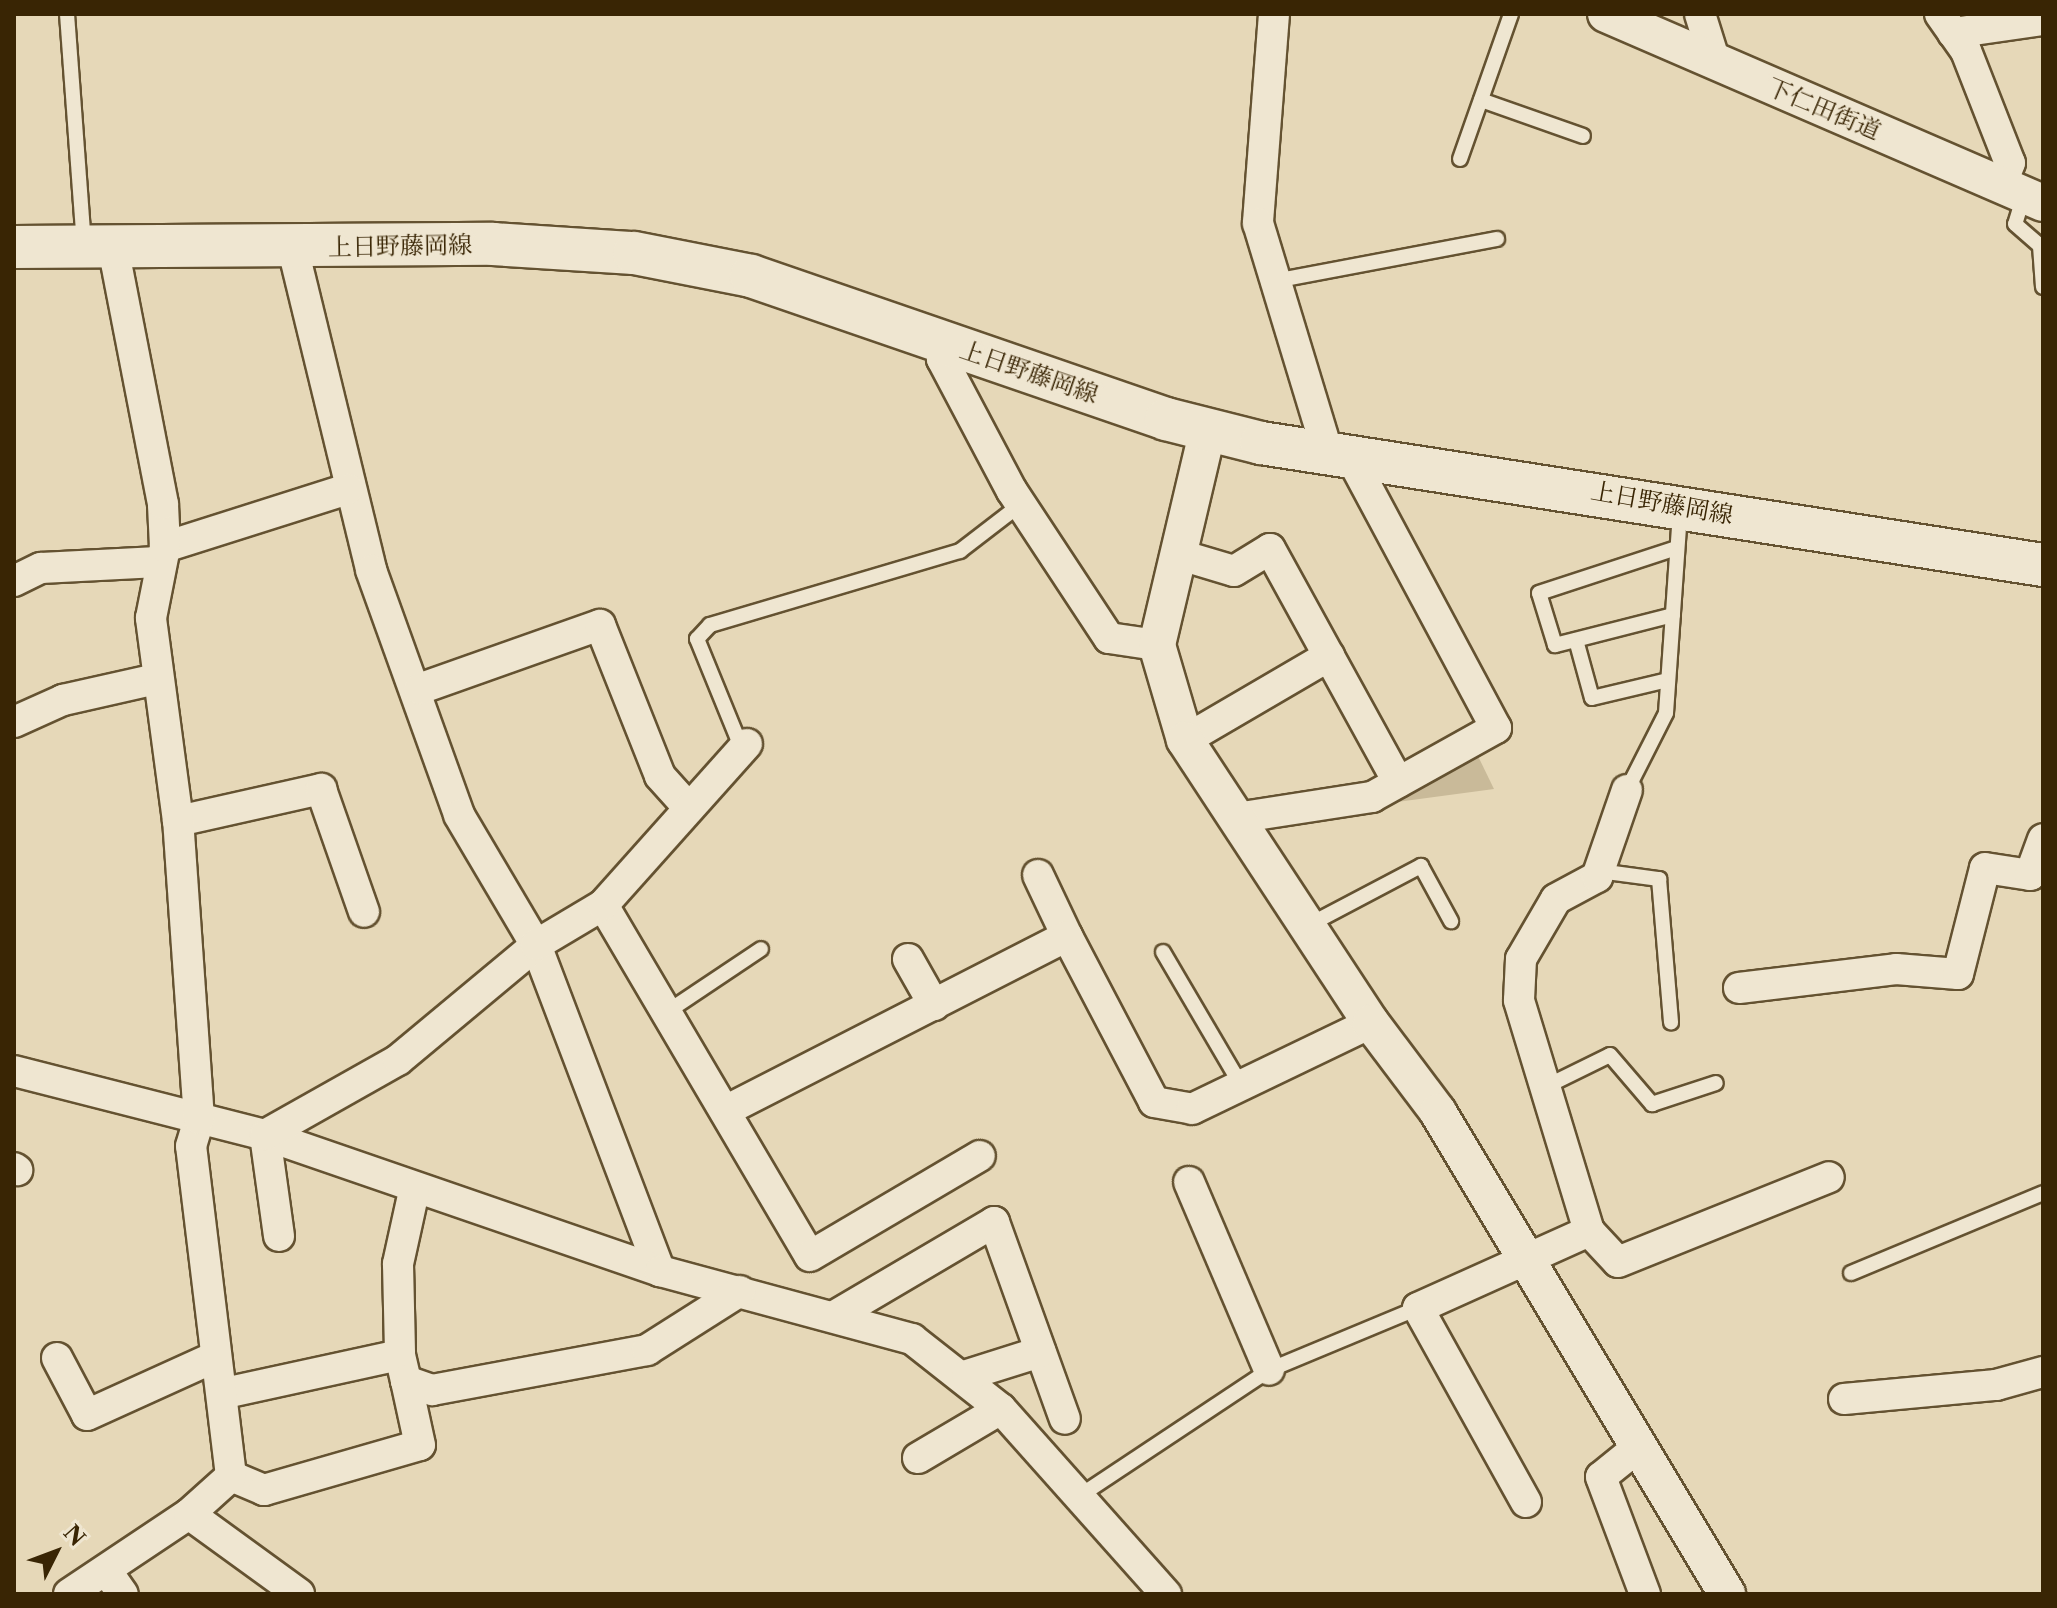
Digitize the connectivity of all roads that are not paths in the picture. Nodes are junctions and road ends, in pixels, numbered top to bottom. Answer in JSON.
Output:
{"nodes":[{"id":1,"x":67,"y":14,"type":"edge"},
{"id":2,"x":1274,"y":14,"type":"edge"},
{"id":3,"x":1511,"y":14,"type":"edge"},
{"id":4,"x":1606,"y":14,"type":"edge"},
{"id":5,"x":1700,"y":14,"type":"edge"},
{"id":6,"x":2043,"y":20,"type":"edge"},
{"id":7,"x":1947,"y":23,"type":"edge"},
{"id":8,"x":1715,"y":62,"type":"junction"},
{"id":9,"x":1481,"y":100,"type":"junction"},
{"id":10,"x":1583,"y":136,"type":"dead end"},
{"id":11,"x":1460,"y":159,"type":"dead end"},
{"id":12,"x":2023,"y":195,"type":"edge"},
{"id":13,"x":1497,"y":239,"type":"dead end"},
{"id":14,"x":14,"y":247,"type":"edge"},
{"id":15,"x":293,"y":249,"type":"junction"},
{"id":16,"x":99,"y":250,"type":"junction"},
{"id":17,"x":1270,"y":281,"type":"junction"},
{"id":18,"x":2043,"y":287,"type":"edge"},
{"id":19,"x":944,"y":344,"type":"junction"},
{"id":20,"x":1208,"y":429,"type":"junction"},
{"id":21,"x":1340,"y":458,"type":"junction"},
{"id":22,"x":348,"y":489,"type":"junction"},
{"id":23,"x":1021,"y":504,"type":"junction"},
{"id":24,"x":1681,"y":507,"type":"junction"},
{"id":25,"x":1677,"y":548,"type":"junction"},
{"id":26,"x":1177,"y":554,"type":"junction"},
{"id":27,"x":162,"y":555,"type":"junction"},
{"id":28,"x":2043,"y":565,"type":"edge"},
{"id":29,"x":14,"y":581,"type":"edge"},
{"id":30,"x":1673,"y":615,"type":"junction"},
{"id":31,"x":1576,"y":640,"type":"junction"},
{"id":32,"x":1157,"y":645,"type":"junction"},
{"id":33,"x":1329,"y":656,"type":"junction"},
{"id":34,"x":156,"y":679,"type":"junction"},
{"id":35,"x":1668,"y":680,"type":"junction"},
{"id":36,"x":419,"y":689,"type":"junction"},
{"id":37,"x":14,"y":722,"type":"edge"},
{"id":38,"x":1185,"y":740,"type":"junction"},
{"id":39,"x":744,"y":746,"type":"joint"},
{"id":40,"x":1398,"y":782,"type":"junction"},
{"id":41,"x":1627,"y":790,"type":"joint"},
{"id":42,"x":687,"y":806,"type":"junction"},
{"id":43,"x":1236,"y":818,"type":"junction"},
{"id":44,"x":178,"y":821,"type":"junction"},
{"id":45,"x":2043,"y":839,"type":"edge"},
{"id":46,"x":1599,"y":871,"type":"junction"},
{"id":47,"x":1038,"y":875,"type":"dead end"},
{"id":48,"x":603,"y":905,"type":"junction"},
{"id":49,"x":364,"y":912,"type":"dead end"},
{"id":50,"x":1451,"y":921,"type":"dead end"},
{"id":51,"x":1307,"y":926,"type":"junction"},
{"id":52,"x":1067,"y":936,"type":"junction"},
{"id":53,"x":536,"y":945,"type":"junction"},
{"id":54,"x":761,"y":949,"type":"dead end"},
{"id":55,"x":1163,"y":952,"type":"dead end"},
{"id":56,"x":908,"y":959,"type":"dead end"},
{"id":57,"x":1739,"y":988,"type":"dead end"},
{"id":58,"x":934,"y":1005,"type":"junction"},
{"id":59,"x":667,"y":1012,"type":"junction"},
{"id":60,"x":1371,"y":1023,"type":"junction"},
{"id":61,"x":1671,"y":1023,"type":"dead end"},
{"id":62,"x":14,"y":1071,"type":"edge"},
{"id":63,"x":1716,"y":1083,"type":"dead end"},
{"id":64,"x":1241,"y":1085,"type":"junction"},
{"id":65,"x":1545,"y":1087,"type":"junction"},
{"id":66,"x":725,"y":1111,"type":"junction"},
{"id":67,"x":199,"y":1119,"type":"junction"},
{"id":68,"x":265,"y":1135,"type":"junction"},
{"id":69,"x":980,"y":1156,"type":"dead end"},
{"id":70,"x":1829,"y":1177,"type":"dead end"},
{"id":71,"x":1189,"y":1182,"type":"dead end"},
{"id":72,"x":414,"y":1191,"type":"junction"},
{"id":73,"x":2043,"y":1193,"type":"edge"},
{"id":74,"x":1589,"y":1231,"type":"junction"},
{"id":75,"x":279,"y":1236,"type":"dead end"},
{"id":76,"x":1524,"y":1263,"type":"junction"},
{"id":77,"x":660,"y":1271,"type":"junction"},
{"id":78,"x":1851,"y":1273,"type":"dead end"},
{"id":79,"x":740,"y":1291,"type":"junction"},
{"id":80,"x":1418,"y":1308,"type":"junction"},
{"id":81,"x":833,"y":1317,"type":"junction"},
{"id":82,"x":1040,"y":1352,"type":"junction"},
{"id":83,"x":215,"y":1357,"type":"junction"},
{"id":84,"x":57,"y":1358,"type":"dead end"},
{"id":85,"x":403,"y":1368,"type":"junction"},
{"id":86,"x":1269,"y":1370,"type":"junction"},
{"id":87,"x":2043,"y":1372,"type":"edge"},
{"id":88,"x":967,"y":1375,"type":"junction"},
{"id":89,"x":225,"y":1393,"type":"junction"},
{"id":90,"x":1844,"y":1399,"type":"dead end"},
{"id":91,"x":1001,"y":1409,"type":"junction"},
{"id":92,"x":1065,"y":1419,"type":"dead end"},
{"id":93,"x":1637,"y":1448,"type":"junction"},
{"id":94,"x":918,"y":1458,"type":"dead end"},
{"id":95,"x":231,"y":1476,"type":"junction"},
{"id":96,"x":1081,"y":1495,"type":"junction"},
{"id":97,"x":1526,"y":1502,"type":"dead end"},
{"id":98,"x":189,"y":1514,"type":"junction"},
{"id":99,"x":115,"y":1582,"type":"edge"},
{"id":100,"x":69,"y":1594,"type":"edge"},
{"id":101,"x":299,"y":1594,"type":"edge"},
{"id":102,"x":1166,"y":1594,"type":"edge"},
{"id":103,"x":1645,"y":1594,"type":"edge"},
{"id":104,"x":1727,"y":1594,"type":"edge"}],
"edges":[{"from":1,"to":16,"type":"lane"},
{"from":2,"to":17,"type":"street"},
{"from":3,"to":9,"type":"lane"},
{"from":4,"to":8,"type":"street","name":"下仁田街道"},
{"from":5,"to":8,"type":"street"},
{"from":6,"to":7,"type":"street"},
{"from":7,"to":12,"type":"street"},
{"from":8,"to":12,"type":"street","name":"下仁田街道"},
{"from":9,"to":10,"type":"lane"},
{"from":9,"to":11,"type":"lane"},
{"from":12,"to":18,"type":"lane"},
{"from":13,"to":17,"type":"lane"},
{"from":14,"to":16,"type":"main road","name":"上日野藤岡線"},
{"from":15,"to":16,"type":"main road","name":"上日野藤岡線"},
{"from":15,"to":19,"type":"main road","name":"上日野藤岡線"},
{"from":15,"to":22,"type":"street"},
{"from":16,"to":27,"type":"street"},
{"from":17,"to":21,"type":"street"},
{"from":19,"to":20,"type":"main road","name":"上日野藤岡線"},
{"from":19,"to":23,"type":"street"},
{"from":20,"to":21,"type":"main road","name":"上日野藤岡線"},
{"from":20,"to":26,"type":"street"},
{"from":21,"to":24,"type":"main road","name":"上日野藤岡線"},
{"from":21,"to":40,"type":"street"},
{"from":22,"to":27,"type":"street"},
{"from":22,"to":36,"type":"street"},
{"from":23,"to":32,"type":"street"},
{"from":23,"to":39,"type":"lane"},
{"from":24,"to":25,"type":"lane"},
{"from":24,"to":28,"type":"main road","name":"上日野藤岡線"},
{"from":25,"to":30,"type":"lane"},
{"from":25,"to":31,"type":"lane"},
{"from":26,"to":32,"type":"street"},
{"from":26,"to":33,"type":"street"},
{"from":27,"to":29,"type":"street"},
{"from":27,"to":34,"type":"street"},
{"from":30,"to":31,"type":"lane"},
{"from":30,"to":35,"type":"lane"},
{"from":31,"to":35,"type":"lane"},
{"from":32,"to":38,"type":"street"},
{"from":33,"to":38,"type":"street"},
{"from":33,"to":40,"type":"street"},
{"from":34,"to":37,"type":"street"},
{"from":34,"to":44,"type":"street"},
{"from":35,"to":41,"type":"lane"},
{"from":36,"to":42,"type":"street"},
{"from":36,"to":53,"type":"street"},
{"from":38,"to":43,"type":"street"},
{"from":39,"to":42,"type":"street"},
{"from":40,"to":43,"type":"street"},
{"from":41,"to":46,"type":"street"},
{"from":42,"to":48,"type":"street"},
{"from":43,"to":51,"type":"street"},
{"from":44,"to":49,"type":"street"},
{"from":44,"to":67,"type":"street"},
{"from":45,"to":57,"type":"street"},
{"from":46,"to":61,"type":"lane"},
{"from":46,"to":65,"type":"street"},
{"from":47,"to":52,"type":"street"},
{"from":48,"to":53,"type":"street"},
{"from":48,"to":59,"type":"street"},
{"from":50,"to":51,"type":"lane"},
{"from":51,"to":60,"type":"street"},
{"from":52,"to":58,"type":"street"},
{"from":52,"to":64,"type":"street"},
{"from":53,"to":68,"type":"street"},
{"from":53,"to":77,"type":"street"},
{"from":54,"to":59,"type":"lane"},
{"from":55,"to":64,"type":"lane"},
{"from":56,"to":58,"type":"street"},
{"from":58,"to":66,"type":"street"},
{"from":59,"to":66,"type":"street"},
{"from":60,"to":64,"type":"street"},
{"from":60,"to":76,"type":"street"},
{"from":62,"to":67,"type":"street"},
{"from":63,"to":65,"type":"lane"},
{"from":65,"to":74,"type":"street"},
{"from":66,"to":69,"type":"street"},
{"from":67,"to":68,"type":"street"},
{"from":67,"to":83,"type":"street"},
{"from":68,"to":72,"type":"street"},
{"from":68,"to":75,"type":"street"},
{"from":70,"to":74,"type":"street"},
{"from":71,"to":86,"type":"street"},
{"from":72,"to":77,"type":"street"},
{"from":72,"to":85,"type":"street"},
{"from":73,"to":78,"type":"lane"},
{"from":74,"to":76,"type":"street"},
{"from":76,"to":80,"type":"street"},
{"from":76,"to":93,"type":"street"},
{"from":77,"to":79,"type":"street"},
{"from":79,"to":81,"type":"street"},
{"from":79,"to":85,"type":"street"},
{"from":80,"to":86,"type":"lane"},
{"from":80,"to":97,"type":"street"},
{"from":81,"to":82,"type":"street"},
{"from":81,"to":88,"type":"street"},
{"from":82,"to":88,"type":"street"},
{"from":82,"to":92,"type":"street"},
{"from":83,"to":84,"type":"street"},
{"from":83,"to":89,"type":"street"},
{"from":85,"to":89,"type":"street"},
{"from":85,"to":95,"type":"street"},
{"from":86,"to":96,"type":"lane"},
{"from":87,"to":90,"type":"street"},
{"from":88,"to":91,"type":"street"},
{"from":89,"to":95,"type":"street"},
{"from":91,"to":94,"type":"street"},
{"from":91,"to":96,"type":"street"},
{"from":93,"to":103,"type":"street"},
{"from":93,"to":104,"type":"street"},
{"from":95,"to":98,"type":"street"},
{"from":96,"to":102,"type":"street"},
{"from":98,"to":99,"type":"street"},
{"from":98,"to":101,"type":"street"},
{"from":99,"to":100,"type":"street"}]}
